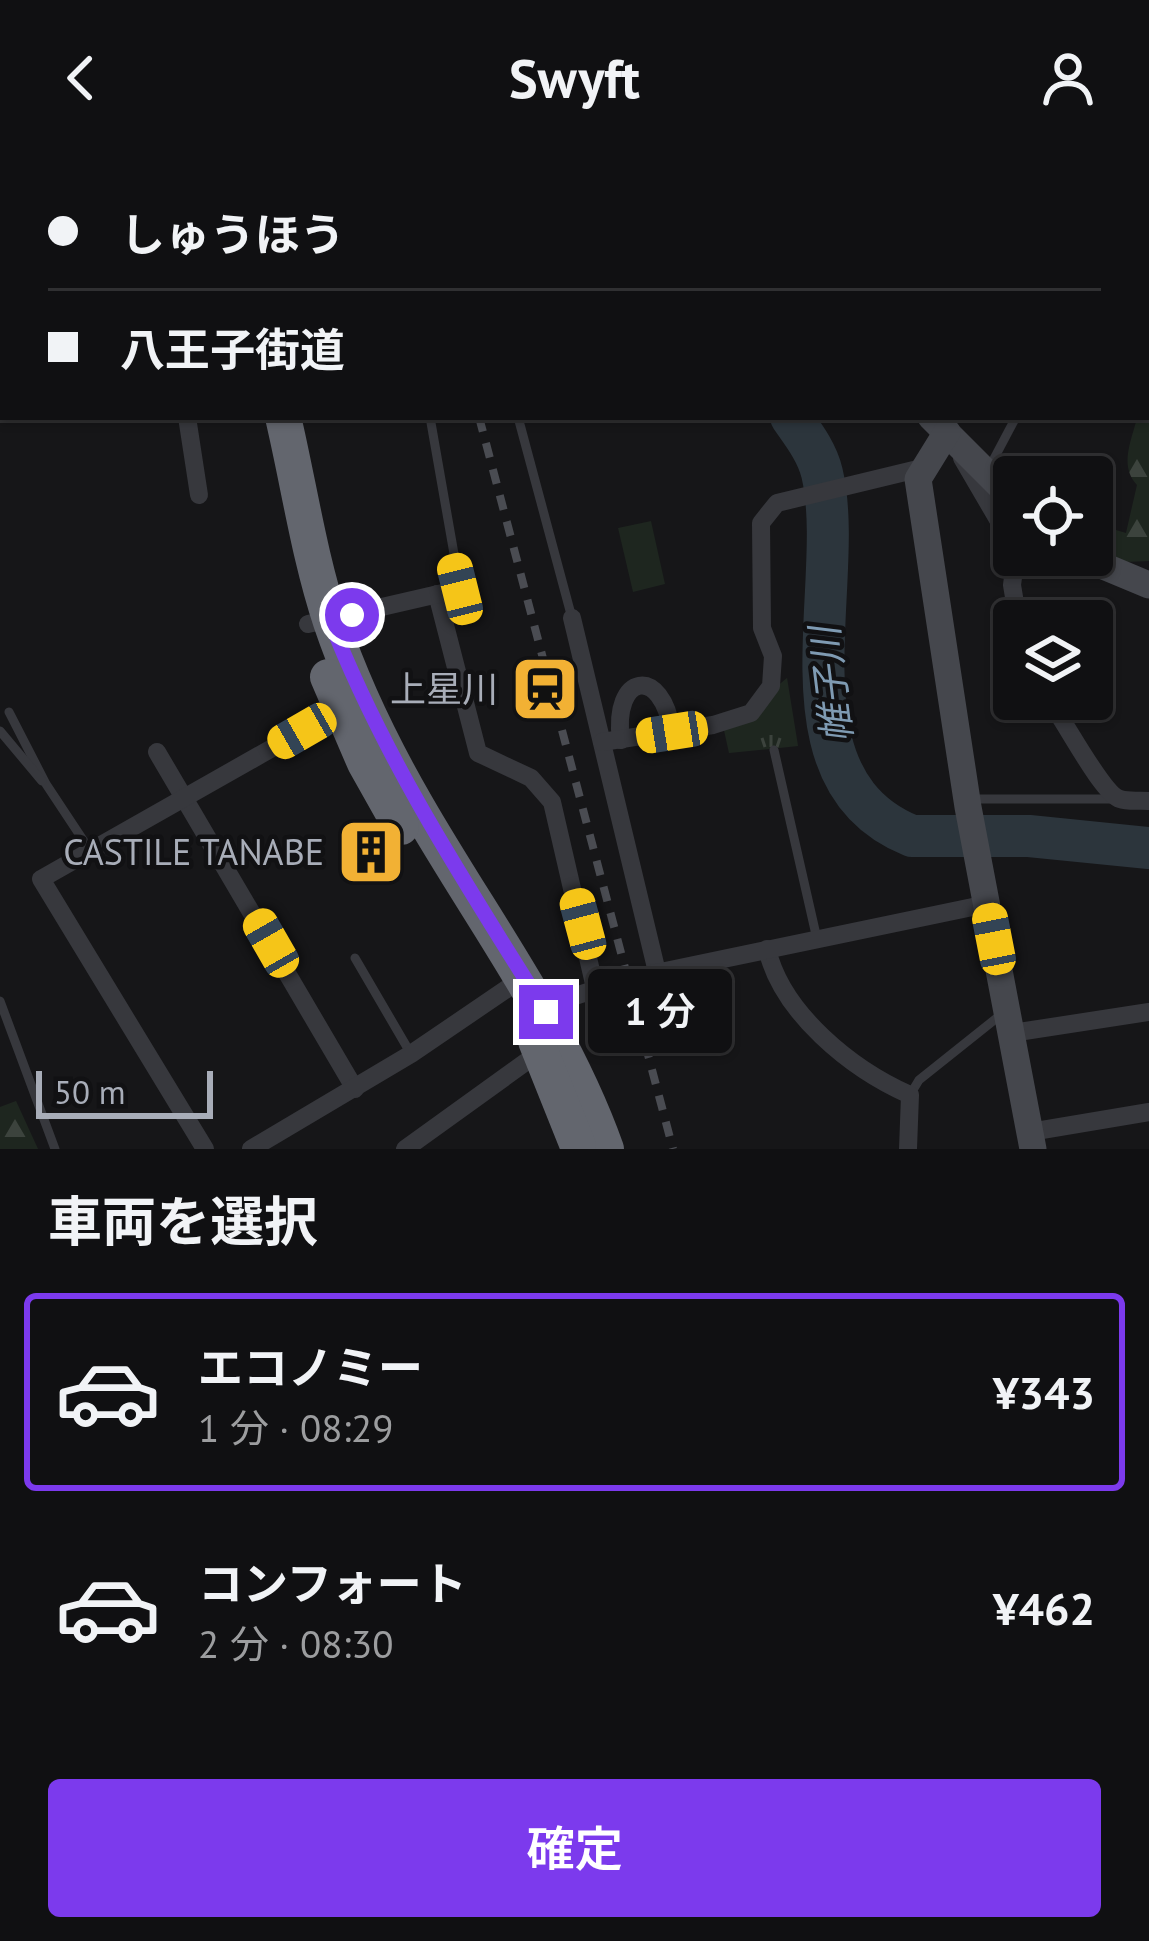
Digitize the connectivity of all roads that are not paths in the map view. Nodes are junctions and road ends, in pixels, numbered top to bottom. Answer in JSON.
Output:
{"nodes":[{"id":1,"x":187,"y":420,"type":"edge"},
{"id":2,"x":260,"y":420,"type":"edge"},
{"id":3,"x":284,"y":420,"type":"edge"},
{"id":4,"x":431,"y":420,"type":"edge"},
{"id":5,"x":519,"y":420,"type":"edge"},
{"id":6,"x":1014,"y":420,"type":"edge"},
{"id":7,"x":939,"y":425,"type":"edge"},
{"id":8,"x":926,"y":467,"type":"junction"},
{"id":9,"x":987,"y":472,"type":"junction"},
{"id":10,"x":993,"y":478,"type":"edge"},
{"id":11,"x":199,"y":495,"type":"dead end"},
{"id":12,"x":993,"y":515,"type":"edge"},
{"id":13,"x":1113,"y":570,"type":"edge"},
{"id":14,"x":1149,"y":585,"type":"edge"},
{"id":15,"x":460,"y":589,"type":"joint"},
{"id":16,"x":437,"y":594,"type":"junction"},
{"id":17,"x":572,"y":618,"type":"joint"},
{"id":18,"x":319,"y":622,"type":"junction"},
{"id":19,"x":341,"y":709,"type":"junction"},
{"id":20,"x":9,"y":712,"type":"dead end"},
{"id":21,"x":1061,"y":720,"type":"edge"},
{"id":22,"x":0,"y":731,"type":"edge"},
{"id":23,"x":672,"y":732,"type":"junction"},
{"id":24,"x":611,"y":741,"type":"junction"},
{"id":25,"x":774,"y":750,"type":"dead end"},
{"id":26,"x":157,"y":752,"type":"dead end"},
{"id":27,"x":46,"y":784,"type":"junction"},
{"id":28,"x":186,"y":797,"type":"junction"},
{"id":29,"x":1119,"y":799,"type":"junction"},
{"id":30,"x":1149,"y":801,"type":"edge"},
{"id":31,"x":968,"y":803,"type":"junction"},
{"id":32,"x":91,"y":852,"type":"junction"},
{"id":33,"x":987,"y":904,"type":"junction"},
{"id":34,"x":817,"y":939,"type":"junction"},
{"id":35,"x":767,"y":949,"type":"junction"},
{"id":36,"x":355,"y":958,"type":"dead end"},
{"id":37,"x":657,"y":972,"type":"junction"},
{"id":38,"x":508,"y":988,"type":"junction"},
{"id":39,"x":595,"y":988,"type":"junction"},
{"id":40,"x":0,"y":1001,"type":"edge"},
{"id":41,"x":1149,"y":1012,"type":"edge"},
{"id":42,"x":1009,"y":1021,"type":"junction"},
{"id":43,"x":538,"y":1030,"type":"junction"},
{"id":44,"x":411,"y":1054,"type":"junction"},
{"id":45,"x":355,"y":1089,"type":"junction"},
{"id":46,"x":910,"y":1095,"type":"junction"},
{"id":47,"x":1149,"y":1112,"type":"edge"},
{"id":48,"x":1032,"y":1141,"type":"edge"},
{"id":49,"x":55,"y":1149,"type":"edge"},
{"id":50,"x":205,"y":1149,"type":"edge"},
{"id":51,"x":251,"y":1149,"type":"edge"},
{"id":52,"x":405,"y":1149,"type":"edge"},
{"id":53,"x":579,"y":1149,"type":"edge"},
{"id":54,"x":606,"y":1149,"type":"edge"},
{"id":55,"x":908,"y":1149,"type":"edge"}],
"edges":[{"from":1,"to":11,"type":"street"},
{"from":2,"to":18,"type":"highway"},
{"from":3,"to":18,"type":"highway"},
{"from":4,"to":15,"type":"lane"},
{"from":5,"to":17,"type":"lane"},
{"from":6,"to":9,"type":"lane"},
{"from":7,"to":8,"type":"street"},
{"from":7,"to":9,"type":"street"},
{"from":7,"to":12,"type":"street"},
{"from":8,"to":23,"type":"street"},
{"from":8,"to":31,"type":"street"},
{"from":9,"to":10,"type":"street"},
{"from":13,"to":14,"type":"street"},
{"from":15,"to":16,"type":"street"},
{"from":16,"to":18,"type":"street"},
{"from":16,"to":39,"type":"street"},
{"from":17,"to":24,"type":"street"},
{"from":18,"to":19,"type":"highway"},
{"from":18,"to":43,"type":"highway"},
{"from":19,"to":28,"type":"street"},
{"from":19,"to":38,"type":"highway"},
{"from":20,"to":27,"type":"lane"},
{"from":21,"to":29,"type":"street"},
{"from":22,"to":27,"type":"lane"},
{"from":23,"to":24,"type":"street"},
{"from":23,"to":24,"type":"street"},
{"from":24,"to":37,"type":"street"},
{"from":25,"to":34,"type":"lane"},
{"from":26,"to":28,"type":"street"},
{"from":27,"to":32,"type":"lane"},
{"from":28,"to":32,"type":"street"},
{"from":28,"to":45,"type":"street"},
{"from":29,"to":30,"type":"street"},
{"from":29,"to":31,"type":"lane"},
{"from":31,"to":33,"type":"street"},
{"from":32,"to":50,"type":"street"},
{"from":33,"to":34,"type":"street"},
{"from":33,"to":42,"type":"street"},
{"from":34,"to":35,"type":"street"},
{"from":35,"to":37,"type":"street"},
{"from":35,"to":46,"type":"street"},
{"from":36,"to":44,"type":"lane"},
{"from":37,"to":39,"type":"street"},
{"from":38,"to":43,"type":"highway"},
{"from":38,"to":44,"type":"street"},
{"from":39,"to":43,"type":"street"},
{"from":40,"to":49,"type":"lane"},
{"from":41,"to":42,"type":"street"},
{"from":42,"to":46,"type":"lane"},
{"from":42,"to":48,"type":"street"},
{"from":43,"to":52,"type":"street"},
{"from":43,"to":53,"type":"highway"},
{"from":43,"to":54,"type":"highway"},
{"from":44,"to":45,"type":"street"},
{"from":45,"to":51,"type":"street"},
{"from":46,"to":55,"type":"street"},
{"from":47,"to":48,"type":"street"}]}
